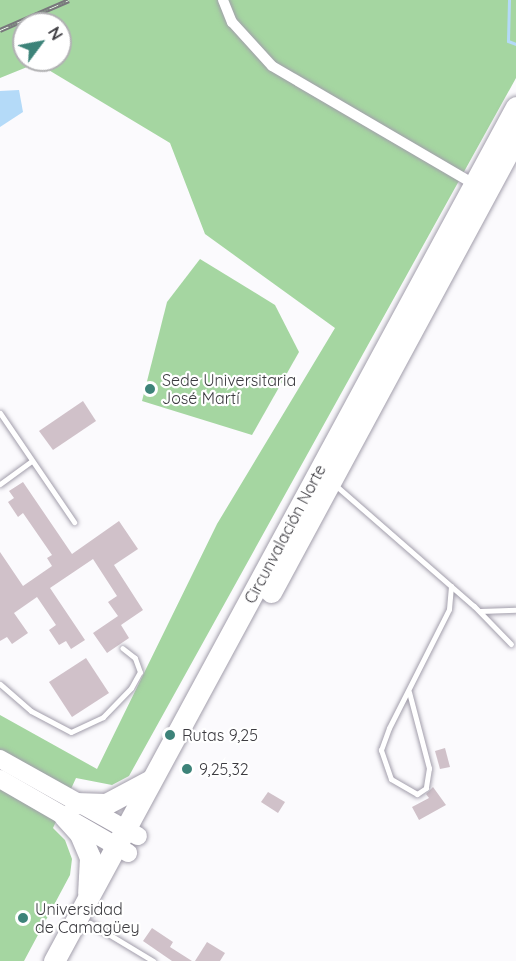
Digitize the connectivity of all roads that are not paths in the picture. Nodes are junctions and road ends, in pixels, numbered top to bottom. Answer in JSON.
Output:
{"nodes":[{"id":1,"x":223,"y":0,"type":"edge"},
{"id":2,"x":516,"y":107,"type":"edge"},
{"id":3,"x":516,"y":138,"type":"edge"},
{"id":4,"x":479,"y":188,"type":"junction"},
{"id":5,"x":0,"y":413,"type":"edge"},
{"id":6,"x":32,"y":461,"type":"junction"},
{"id":7,"x":330,"y":481,"type":"junction"},
{"id":8,"x":0,"y":484,"type":"edge"},
{"id":9,"x":74,"y":522,"type":"dead end"},
{"id":10,"x":451,"y":585,"type":"junction"},
{"id":11,"x":516,"y":610,"type":"edge"},
{"id":12,"x":480,"y":611,"type":"junction"},
{"id":13,"x":511,"y":644,"type":"dead end"},
{"id":14,"x":122,"y":648,"type":"dead end"},
{"id":15,"x":0,"y":684,"type":"edge"},
{"id":16,"x":409,"y":692,"type":"junction"},
{"id":17,"x":0,"y":759,"type":"edge"},
{"id":18,"x":154,"y":778,"type":"junction"},
{"id":19,"x":0,"y":779,"type":"edge"},
{"id":20,"x":69,"y":809,"type":"junction"},
{"id":21,"x":127,"y":842,"type":"junction"},
{"id":22,"x":87,"y":900,"type":"junction"},
{"id":23,"x":90,"y":923,"type":"junction"},
{"id":24,"x":54,"y":961,"type":"edge"},
{"id":25,"x":69,"y":961,"type":"edge"},
{"id":26,"x":153,"y":961,"type":"edge"}],
"edges":[{"from":1,"to":4,"type":"street"},
{"from":2,"to":4,"type":"highway","name":"Circunvalación Norte"},
{"from":3,"to":4,"type":"highway","name":"Circunvalación Norte"},
{"from":4,"to":7,"type":"highway","name":"Circunvalación Norte"},
{"from":4,"to":18,"type":"highway","name":"Circunvalación Norte"},
{"from":5,"to":6,"type":"lane"},
{"from":6,"to":8,"type":"lane"},
{"from":6,"to":9,"type":"lane"},
{"from":7,"to":10,"type":"lane"},
{"from":7,"to":21,"type":"highway","name":"Circunvalación Norte"},
{"from":10,"to":12,"type":"lane"},
{"from":10,"to":16,"type":"lane"},
{"from":11,"to":12,"type":"lane"},
{"from":12,"to":13,"type":"lane"},
{"from":14,"to":15,"type":"lane"},
{"from":16,"to":16,"type":"lane"},
{"from":17,"to":20,"type":"main road"},
{"from":18,"to":20,"type":"highway"},
{"from":18,"to":21,"type":"highway","name":"Circunvalación Norte"},
{"from":19,"to":20,"type":"main road"},
{"from":20,"to":21,"type":"main road"},
{"from":20,"to":22,"type":"highway"},
{"from":21,"to":22,"type":"highway","name":"Circunvalación Norte"},
{"from":21,"to":23,"type":"highway","name":"Circunvalación Norte"},
{"from":22,"to":24,"type":"highway","name":"Circunvalación Norte"},
{"from":23,"to":25,"type":"highway","name":"Circunvalación Norte"},
{"from":23,"to":26,"type":"lane"}]}
